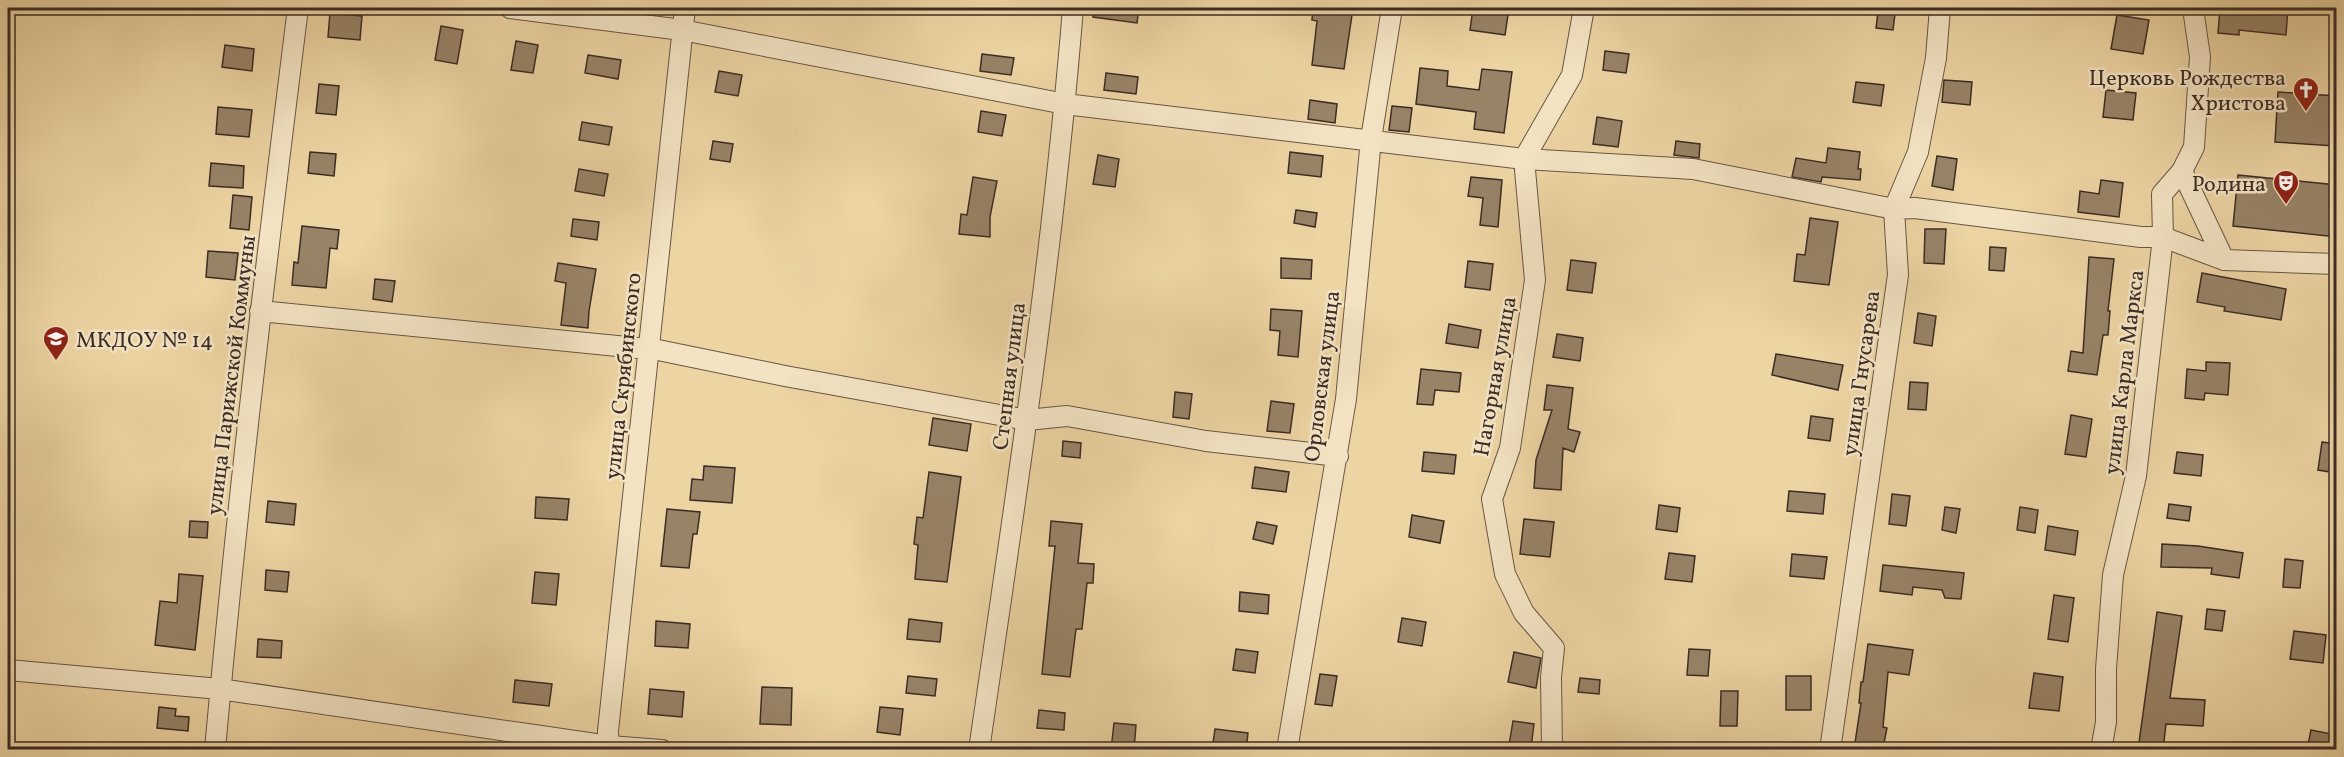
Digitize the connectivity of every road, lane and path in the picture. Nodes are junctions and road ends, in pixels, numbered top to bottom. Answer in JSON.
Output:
{"nodes":[{"id":1,"x":298,"y":8,"type":"edge"},
{"id":2,"x":510,"y":8,"type":"edge"},
{"id":3,"x":685,"y":8,"type":"edge"},
{"id":4,"x":1073,"y":8,"type":"edge"},
{"id":5,"x":1392,"y":8,"type":"edge"},
{"id":6,"x":1584,"y":8,"type":"edge"},
{"id":7,"x":1940,"y":8,"type":"edge"},
{"id":8,"x":2193,"y":8,"type":"edge"},
{"id":9,"x":682,"y":30,"type":"junction"},
{"id":10,"x":1065,"y":104,"type":"junction"},
{"id":11,"x":1371,"y":139,"type":"junction"},
{"id":12,"x":1524,"y":159,"type":"junction"},
{"id":13,"x":2182,"y":171,"type":"junction"},
{"id":14,"x":1894,"y":209,"type":"junction"},
{"id":15,"x":2163,"y":237,"type":"junction"},
{"id":16,"x":2224,"y":260,"type":"junction"},
{"id":17,"x":2337,"y":264,"type":"edge"},
{"id":18,"x":260,"y":311,"type":"junction"},
{"id":19,"x":649,"y":350,"type":"junction"},
{"id":20,"x":1027,"y":420,"type":"junction"},
{"id":21,"x":1338,"y":456,"type":"junction"},
{"id":22,"x":8,"y":670,"type":"edge"},
{"id":23,"x":220,"y":689,"type":"junction"},
{"id":24,"x":609,"y":748,"type":"edge"},
{"id":25,"x":215,"y":750,"type":"edge"},
{"id":26,"x":662,"y":750,"type":"edge"},
{"id":27,"x":979,"y":750,"type":"edge"},
{"id":28,"x":1287,"y":750,"type":"edge"},
{"id":29,"x":1552,"y":750,"type":"edge"},
{"id":30,"x":1830,"y":750,"type":"edge"},
{"id":31,"x":2101,"y":750,"type":"edge"}],
"edges":[{"from":1,"to":18,"type":"street","name":"улица Парижской Коммуны"},
{"from":2,"to":9,"type":"street"},
{"from":3,"to":9,"type":"street","name":"улица Скрябинского"},
{"from":4,"to":10,"type":"street","name":"Степная улица"},
{"from":5,"to":11,"type":"street","name":"Орловская улица"},
{"from":6,"to":12,"type":"street"},
{"from":7,"to":14,"type":"street","name":"улица Гнусарева"},
{"from":8,"to":13,"type":"street","name":"улица Карла Маркса"},
{"from":9,"to":10,"type":"street"},
{"from":9,"to":19,"type":"street","name":"улица Скрябинского"},
{"from":10,"to":11,"type":"street"},
{"from":10,"to":20,"type":"street","name":"Степная улица"},
{"from":11,"to":12,"type":"street"},
{"from":11,"to":21,"type":"street","name":"Орловская улица"},
{"from":12,"to":14,"type":"street"},
{"from":12,"to":29,"type":"street","name":"Нагорная улица"},
{"from":13,"to":15,"type":"street","name":"улица Карла Маркса"},
{"from":13,"to":16,"type":"street"},
{"from":14,"to":15,"type":"street"},
{"from":14,"to":30,"type":"street","name":"улица Гнусарева"},
{"from":15,"to":16,"type":"street"},
{"from":15,"to":31,"type":"street","name":"улица Карла Маркса"},
{"from":16,"to":17,"type":"street"},
{"from":18,"to":19,"type":"street"},
{"from":18,"to":23,"type":"street","name":"улица Парижской Коммуны"},
{"from":19,"to":20,"type":"street"},
{"from":19,"to":24,"type":"street","name":"улица Скрябинского"},
{"from":20,"to":21,"type":"street"},
{"from":20,"to":27,"type":"street","name":"Степная улица"},
{"from":21,"to":28,"type":"street","name":"Орловская улица"},
{"from":22,"to":23,"type":"street"},
{"from":23,"to":24,"type":"street"},
{"from":23,"to":25,"type":"street","name":"улица Парижской Коммуны"},
{"from":24,"to":26,"type":"street"}]}
